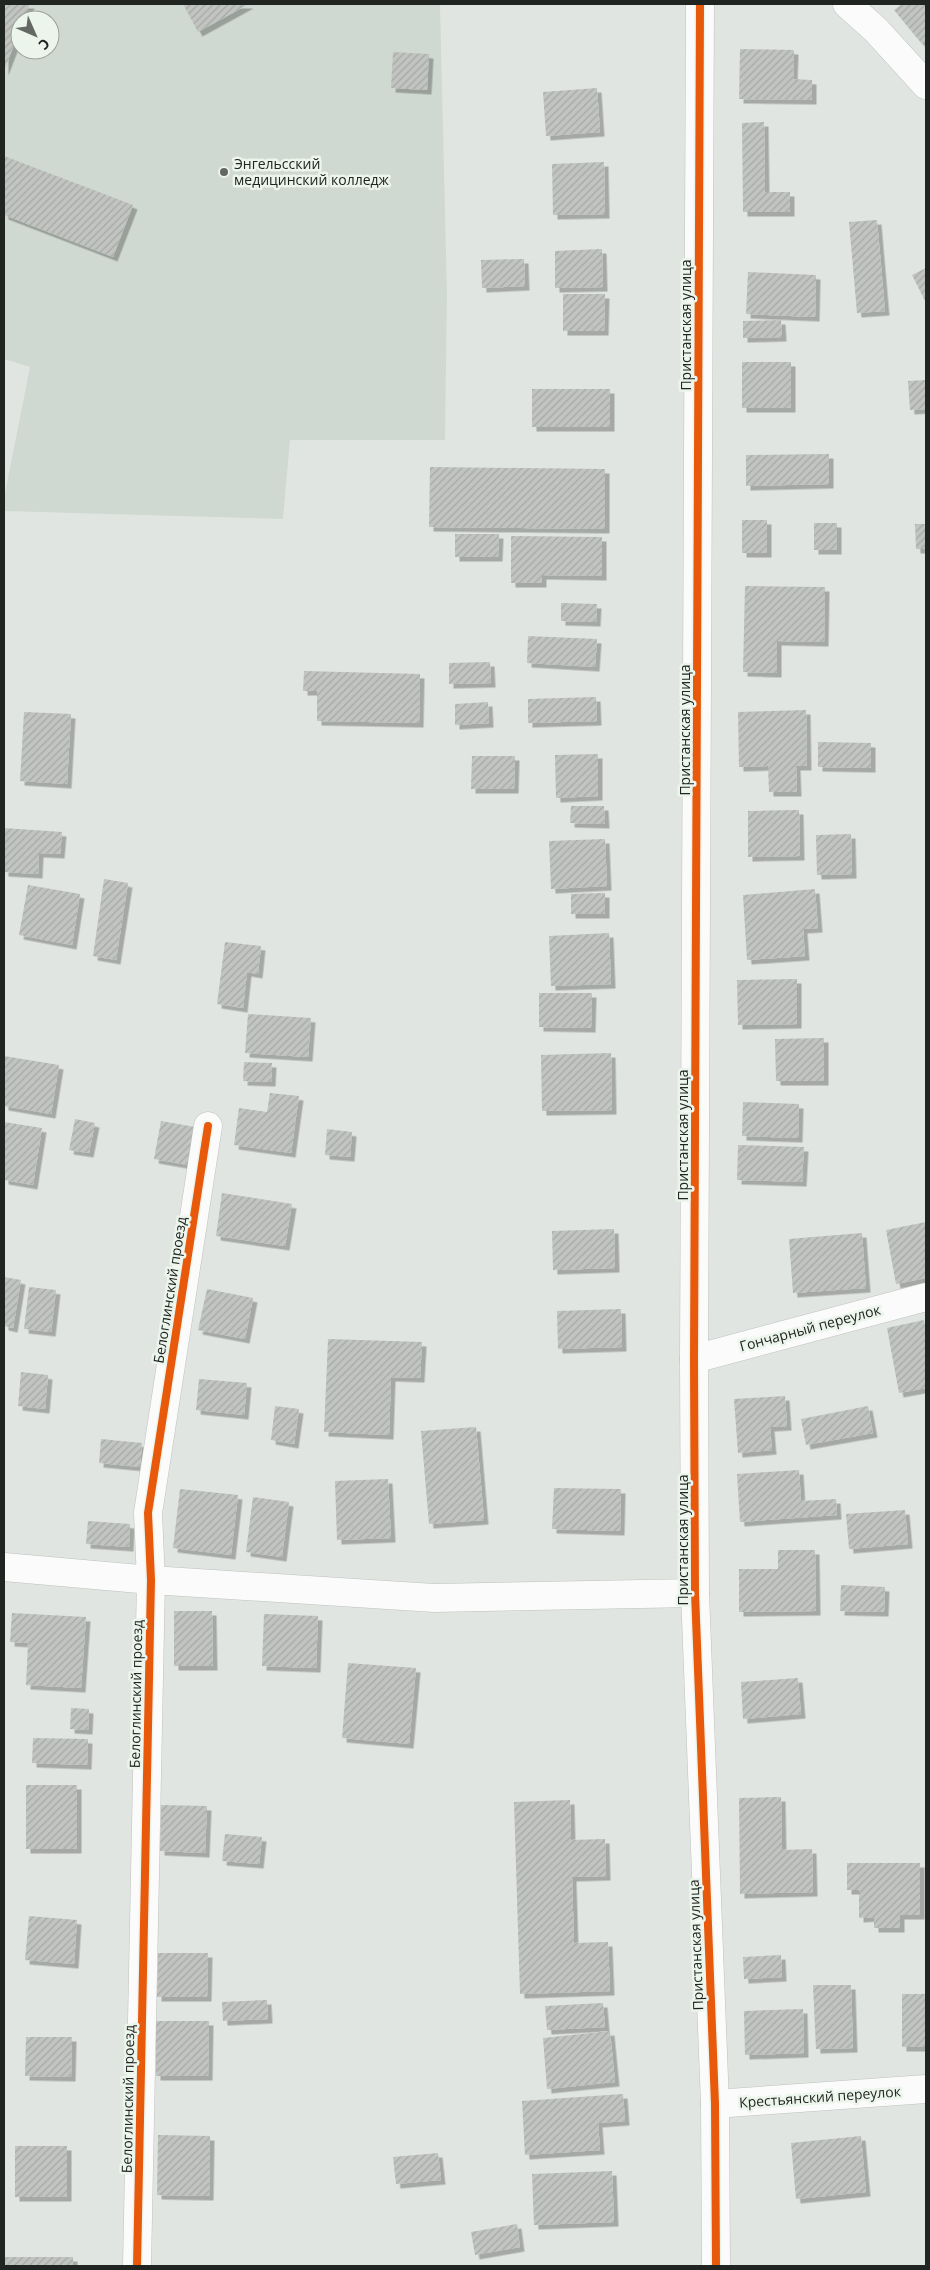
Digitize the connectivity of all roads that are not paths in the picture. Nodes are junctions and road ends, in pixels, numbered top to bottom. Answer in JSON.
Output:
{"nodes":[{"id":1,"x":700,"y":4,"type":"edge"},
{"id":2,"x":847,"y":4,"type":"edge"},
{"id":3,"x":926,"y":85,"type":"edge"},
{"id":4,"x":208,"y":1126,"type":"dead end"},
{"id":5,"x":926,"y":1297,"type":"edge"},
{"id":6,"x":694,"y":1359,"type":"junction"},
{"id":7,"x":4,"y":1567,"type":"edge"},
{"id":8,"x":151,"y":1580,"type":"junction"},
{"id":9,"x":695,"y":1593,"type":"junction"},
{"id":10,"x":926,"y":2089,"type":"edge"},
{"id":11,"x":715,"y":2104,"type":"junction"},
{"id":12,"x":137,"y":2266,"type":"edge"},
{"id":13,"x":716,"y":2266,"type":"edge"}],
"edges":[{"from":1,"to":6,"type":"street","name":"Пристанская улица"},
{"from":2,"to":3,"type":"street"},
{"from":4,"to":8,"type":"street","name":"Белоглинский проезд"},
{"from":5,"to":6,"type":"street","name":"Гончарный переулок"},
{"from":6,"to":9,"type":"street","name":"Пристанская улица"},
{"from":7,"to":8,"type":"street"},
{"from":8,"to":9,"type":"street"},
{"from":8,"to":12,"type":"street","name":"Белоглинский проезд"},
{"from":9,"to":11,"type":"street","name":"Пристанская улица"},
{"from":10,"to":11,"type":"street","name":"Крестьянский переулок"},
{"from":11,"to":13,"type":"street","name":"Пристанская улица"}]}
